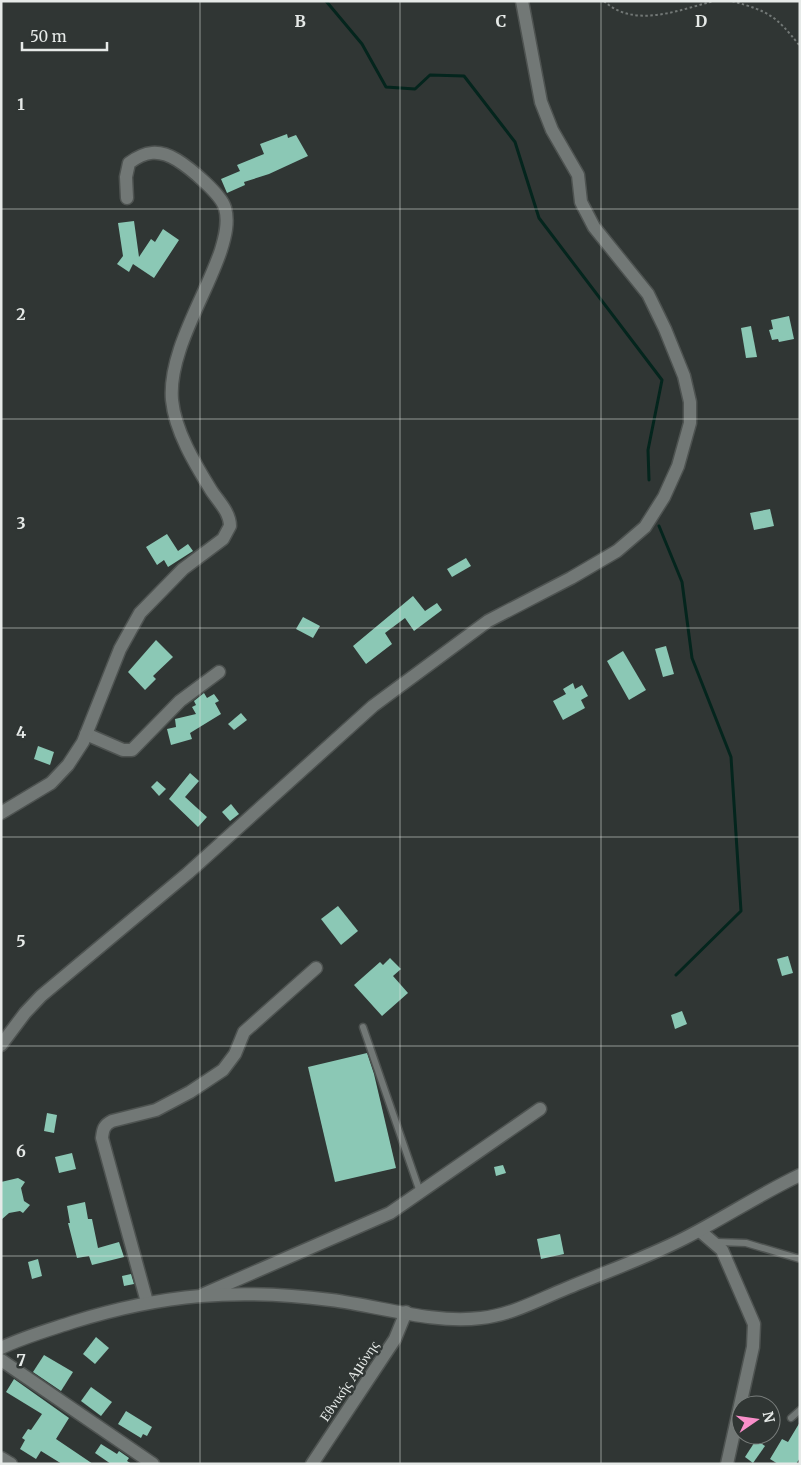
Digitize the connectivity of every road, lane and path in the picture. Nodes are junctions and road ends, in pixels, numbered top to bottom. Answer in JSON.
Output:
{"nodes":[{"id":1,"x":522,"y":1,"type":"edge"},
{"id":2,"x":604,"y":1,"type":"edge"},
{"id":3,"x":714,"y":1,"type":"edge"},
{"id":4,"x":732,"y":1,"type":"edge"},
{"id":5,"x":800,"y":46,"type":"edge"},
{"id":6,"x":127,"y":198,"type":"dead end"},
{"id":7,"x":219,"y":672,"type":"dead end"},
{"id":8,"x":86,"y":734,"type":"junction"},
{"id":9,"x":1,"y":813,"type":"edge"},
{"id":10,"x":316,"y":968,"type":"dead end"},
{"id":11,"x":363,"y":1027,"type":"dead end"},
{"id":12,"x":1,"y":1045,"type":"edge"},
{"id":13,"x":540,"y":1109,"type":"dead end"},
{"id":14,"x":800,"y":1175,"type":"edge"},
{"id":15,"x":420,"y":1192,"type":"junction"},
{"id":16,"x":700,"y":1231,"type":"junction"},
{"id":17,"x":715,"y":1242,"type":"junction"},
{"id":18,"x":800,"y":1259,"type":"edge"},
{"id":19,"x":204,"y":1294,"type":"junction"},
{"id":20,"x":147,"y":1302,"type":"junction"},
{"id":21,"x":406,"y":1312,"type":"junction"},
{"id":22,"x":1,"y":1348,"type":"edge"},
{"id":23,"x":1,"y":1360,"type":"edge"},
{"id":24,"x":800,"y":1410,"type":"edge"},
{"id":25,"x":792,"y":1418,"type":"dead end"},
{"id":26,"x":1,"y":1458,"type":"edge"},
{"id":27,"x":10,"y":1464,"type":"edge"},
{"id":28,"x":153,"y":1464,"type":"edge"},
{"id":29,"x":312,"y":1464,"type":"edge"},
{"id":30,"x":727,"y":1464,"type":"edge"}],
"edges":[{"from":1,"to":12,"type":"street"},
{"from":2,"to":3,"type":"path"},
{"from":4,"to":5,"type":"path"},
{"from":6,"to":8,"type":"street"},
{"from":7,"to":8,"type":"street"},
{"from":8,"to":9,"type":"street"},
{"from":10,"to":20,"type":"street"},
{"from":11,"to":15,"type":"lane"},
{"from":13,"to":15,"type":"street"},
{"from":14,"to":16,"type":"street"},
{"from":15,"to":19,"type":"street"},
{"from":16,"to":17,"type":"street"},
{"from":16,"to":21,"type":"street"},
{"from":17,"to":18,"type":"lane"},
{"from":17,"to":30,"type":"street"},
{"from":19,"to":20,"type":"street"},
{"from":19,"to":21,"type":"street"},
{"from":20,"to":22,"type":"street"},
{"from":21,"to":29,"type":"street","name":"Εθνικής Αμύνης"},
{"from":23,"to":28,"type":"street"},
{"from":24,"to":25,"type":"lane"},
{"from":26,"to":27,"type":"street"}]}
